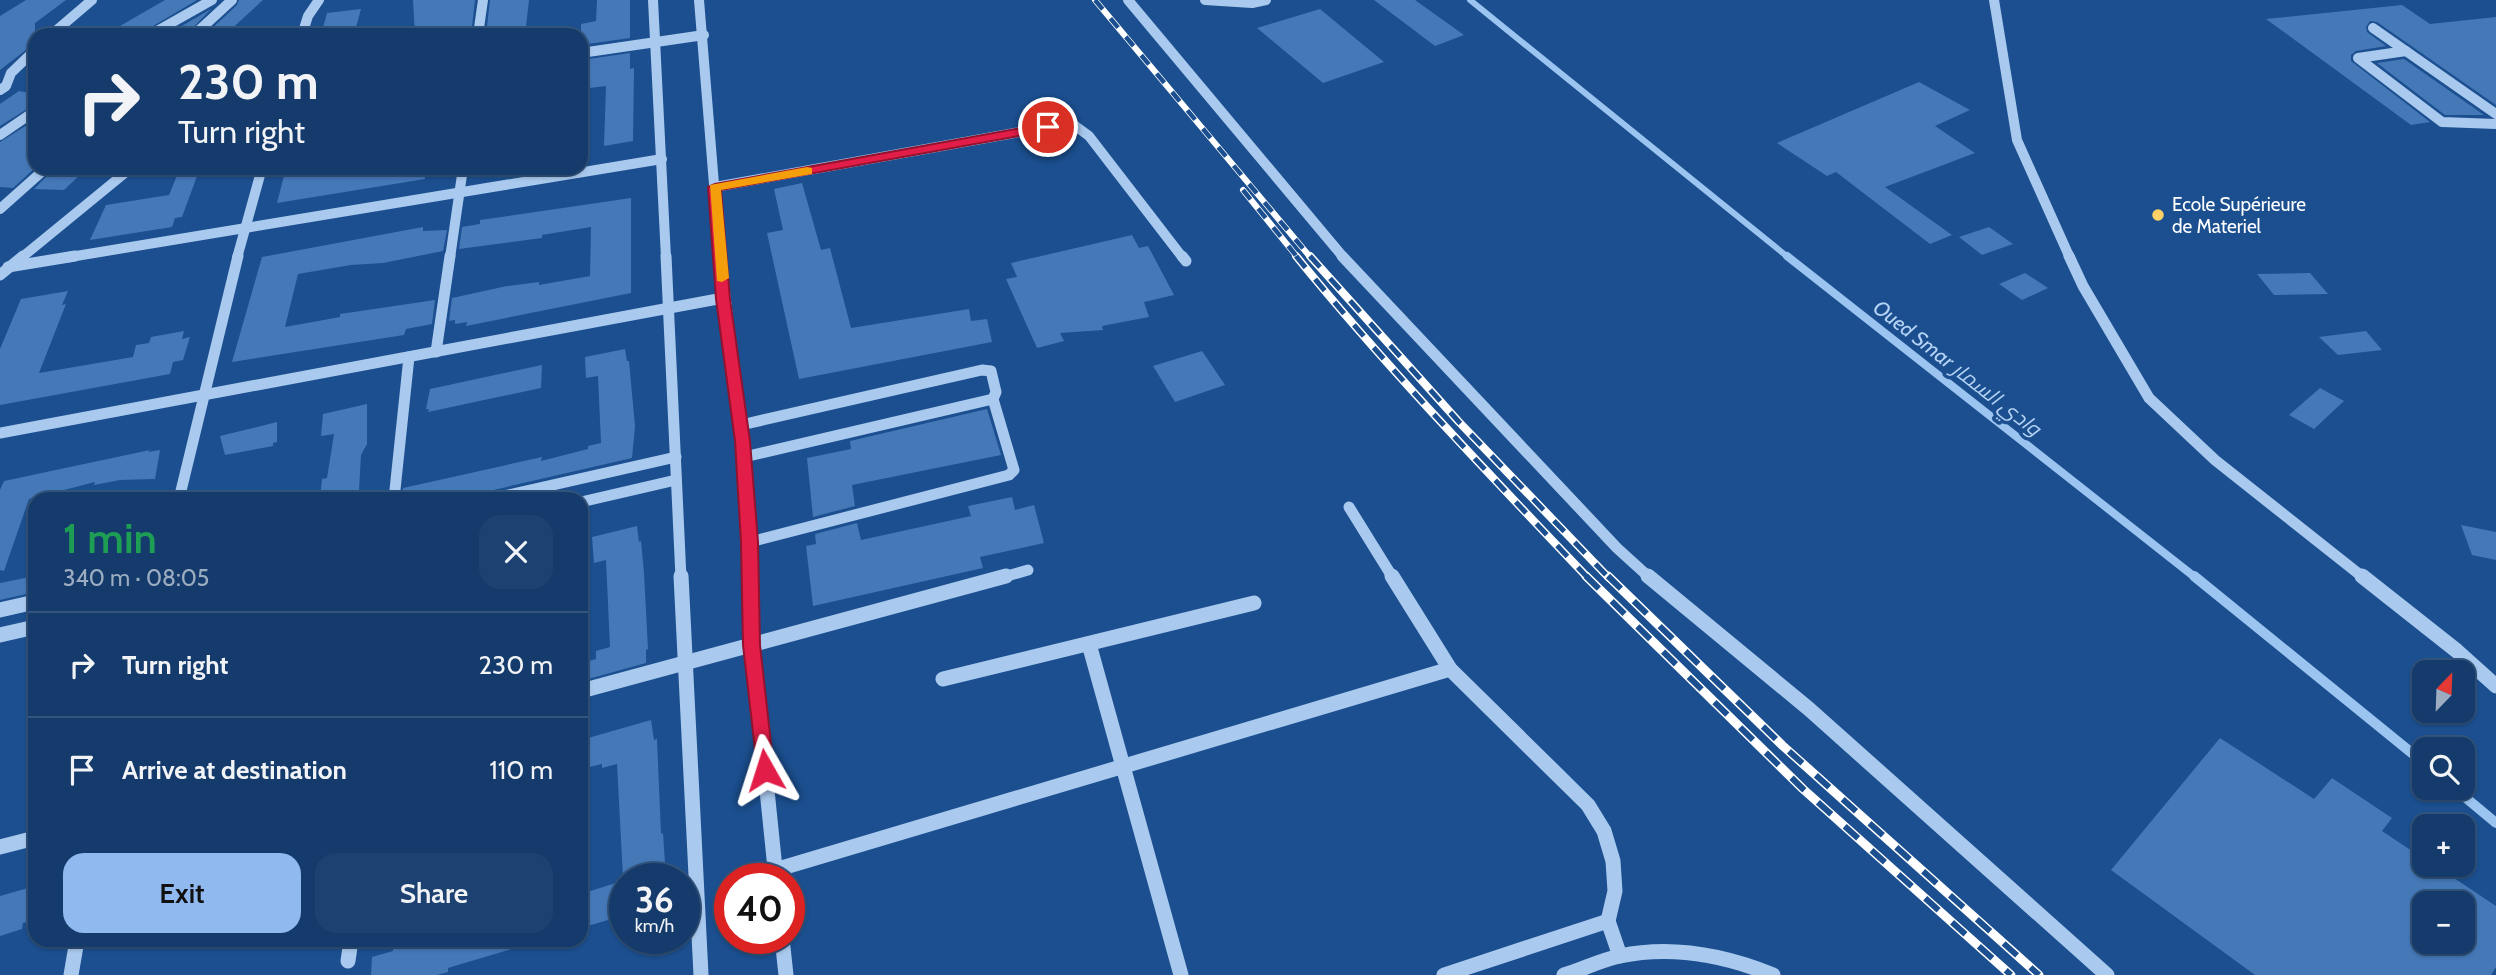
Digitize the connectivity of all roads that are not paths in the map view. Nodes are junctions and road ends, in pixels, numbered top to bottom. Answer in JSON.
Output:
{"nodes":[{"id":1,"x":92,"y":0,"type":"edge"},
{"id":2,"x":212,"y":0,"type":"edge"},
{"id":3,"x":232,"y":0,"type":"edge"},
{"id":4,"x":319,"y":0,"type":"edge"},
{"id":5,"x":482,"y":0,"type":"edge"},
{"id":6,"x":653,"y":0,"type":"edge"},
{"id":7,"x":699,"y":0,"type":"edge"},
{"id":8,"x":1128,"y":0,"type":"edge"},
{"id":9,"x":1205,"y":0,"type":"edge"},
{"id":10,"x":1266,"y":0,"type":"edge"},
{"id":11,"x":1994,"y":0,"type":"edge"},
{"id":12,"x":59,"y":28,"type":"edge"},
{"id":13,"x":162,"y":28,"type":"edge"},
{"id":14,"x":202,"y":28,"type":"edge"},
{"id":15,"x":304,"y":28,"type":"edge"},
{"id":16,"x":479,"y":28,"type":"edge"},
{"id":17,"x":2373,"y":28,"type":"dead end"},
{"id":18,"x":704,"y":35,"type":"junction"},
{"id":19,"x":656,"y":42,"type":"junction"},
{"id":20,"x":2406,"y":51,"type":"junction"},
{"id":21,"x":588,"y":52,"type":"edge"},
{"id":22,"x":28,"y":57,"type":"edge"},
{"id":23,"x":2,"y":87,"type":"edge"},
{"id":24,"x":2496,"y":114,"type":"edge"},
{"id":25,"x":28,"y":116,"type":"edge"},
{"id":26,"x":2496,"y":124,"type":"edge"},
{"id":27,"x":0,"y":135,"type":"edge"},
{"id":28,"x":662,"y":159,"type":"junction"},
{"id":29,"x":588,"y":171,"type":"edge"},
{"id":30,"x":38,"y":175,"type":"edge"},
{"id":31,"x":122,"y":175,"type":"edge"},
{"id":32,"x":260,"y":175,"type":"edge"},
{"id":33,"x":462,"y":175,"type":"edge"},
{"id":34,"x":567,"y":175,"type":"edge"},
{"id":35,"x":715,"y":187,"type":"junction"},
{"id":36,"x":460,"y":193,"type":"junction"},
{"id":37,"x":0,"y":209,"type":"edge"},
{"id":38,"x":244,"y":229,"type":"junction"},
{"id":39,"x":1186,"y":261,"type":"dead end"},
{"id":40,"x":4,"y":271,"type":"edge"},
{"id":41,"x":723,"y":299,"type":"junction"},
{"id":42,"x":669,"y":309,"type":"junction"},
{"id":43,"x":436,"y":352,"type":"junction"},
{"id":44,"x":409,"y":357,"type":"junction"},
{"id":45,"x":204,"y":395,"type":"junction"},
{"id":46,"x":993,"y":399,"type":"junction"},
{"id":47,"x":741,"y":425,"type":"junction"},
{"id":48,"x":1,"y":436,"type":"edge"},
{"id":49,"x":676,"y":457,"type":"junction"},
{"id":50,"x":744,"y":457,"type":"junction"},
{"id":51,"x":676,"y":480,"type":"junction"},
{"id":52,"x":181,"y":492,"type":"edge"},
{"id":53,"x":395,"y":492,"type":"edge"},
{"id":54,"x":522,"y":492,"type":"edge"},
{"id":55,"x":588,"y":500,"type":"edge"},
{"id":56,"x":1349,"y":507,"type":"dead end"},
{"id":57,"x":750,"y":542,"type":"junction"},
{"id":58,"x":1028,"y":570,"type":"dead end"},
{"id":59,"x":1254,"y":603,"type":"dead end"},
{"id":60,"x":28,"y":604,"type":"edge"},
{"id":61,"x":0,"y":610,"type":"edge"},
{"id":62,"x":28,"y":628,"type":"edge"},
{"id":63,"x":0,"y":635,"type":"edge"},
{"id":64,"x":1089,"y":644,"type":"junction"},
{"id":65,"x":752,"y":645,"type":"junction"},
{"id":66,"x":687,"y":662,"type":"junction"},
{"id":67,"x":1450,"y":668,"type":"junction"},
{"id":68,"x":943,"y":680,"type":"dead end"},
{"id":69,"x":2496,"y":686,"type":"edge"},
{"id":70,"x":588,"y":689,"type":"edge"},
{"id":71,"x":1122,"y":767,"type":"junction"},
{"id":72,"x":28,"y":840,"type":"edge"},
{"id":73,"x":0,"y":847,"type":"edge"},
{"id":74,"x":775,"y":863,"type":"edge"},
{"id":75,"x":805,"y":865,"type":"edge"},
{"id":76,"x":1608,"y":921,"type":"junction"},
{"id":77,"x":76,"y":947,"type":"edge"},
{"id":78,"x":350,"y":947,"type":"edge"},
{"id":79,"x":784,"y":954,"type":"edge"},
{"id":80,"x":1620,"y":956,"type":"junction"},
{"id":81,"x":348,"y":961,"type":"dead end"},
{"id":82,"x":1761,"y":973,"type":"edge"},
{"id":83,"x":71,"y":975,"type":"edge"},
{"id":84,"x":701,"y":975,"type":"edge"},
{"id":85,"x":786,"y":975,"type":"edge"},
{"id":86,"x":1181,"y":975,"type":"edge"},
{"id":87,"x":1444,"y":975,"type":"edge"},
{"id":88,"x":1564,"y":975,"type":"edge"},
{"id":89,"x":2107,"y":975,"type":"edge"}],
"edges":[{"from":1,"to":12,"type":"street"},
{"from":2,"to":13,"type":"street"},
{"from":3,"to":14,"type":"street"},
{"from":4,"to":15,"type":"street"},
{"from":5,"to":16,"type":"street"},
{"from":6,"to":19,"type":"street"},
{"from":7,"to":18,"type":"street"},
{"from":8,"to":89,"type":"street"},
{"from":9,"to":10,"type":"street"},
{"from":11,"to":69,"type":"street"},
{"from":17,"to":20,"type":"street"},
{"from":18,"to":19,"type":"street"},
{"from":18,"to":35,"type":"street"},
{"from":19,"to":21,"type":"street"},
{"from":19,"to":28,"type":"street"},
{"from":20,"to":24,"type":"street"},
{"from":20,"to":26,"type":"street"},
{"from":22,"to":23,"type":"street"},
{"from":25,"to":27,"type":"street"},
{"from":28,"to":29,"type":"street"},
{"from":28,"to":42,"type":"street"},
{"from":30,"to":37,"type":"street"},
{"from":31,"to":40,"type":"street"},
{"from":32,"to":38,"type":"street"},
{"from":33,"to":36,"type":"street"},
{"from":34,"to":36,"type":"street"},
{"from":35,"to":39,"type":"street"},
{"from":35,"to":41,"type":"street"},
{"from":36,"to":38,"type":"street"},
{"from":36,"to":43,"type":"street"},
{"from":38,"to":40,"type":"street"},
{"from":38,"to":45,"type":"street"},
{"from":41,"to":42,"type":"street"},
{"from":41,"to":47,"type":"street"},
{"from":42,"to":43,"type":"street"},
{"from":42,"to":49,"type":"street"},
{"from":43,"to":44,"type":"street"},
{"from":44,"to":45,"type":"street"},
{"from":44,"to":53,"type":"street"},
{"from":45,"to":48,"type":"street"},
{"from":45,"to":52,"type":"street"},
{"from":46,"to":47,"type":"street"},
{"from":46,"to":50,"type":"street"},
{"from":46,"to":57,"type":"street"},
{"from":47,"to":50,"type":"street"},
{"from":49,"to":51,"type":"street"},
{"from":49,"to":54,"type":"street"},
{"from":50,"to":57,"type":"street"},
{"from":51,"to":55,"type":"street"},
{"from":51,"to":66,"type":"street"},
{"from":56,"to":67,"type":"street"},
{"from":57,"to":65,"type":"street"},
{"from":58,"to":65,"type":"street"},
{"from":59,"to":64,"type":"street"},
{"from":60,"to":61,"type":"street"},
{"from":62,"to":63,"type":"street"},
{"from":64,"to":68,"type":"street"},
{"from":64,"to":71,"type":"street"},
{"from":65,"to":66,"type":"street"},
{"from":65,"to":74,"type":"street"},
{"from":66,"to":70,"type":"street"},
{"from":66,"to":84,"type":"street"},
{"from":67,"to":71,"type":"street"},
{"from":67,"to":76,"type":"street"},
{"from":71,"to":75,"type":"street"},
{"from":71,"to":86,"type":"street"},
{"from":72,"to":73,"type":"street"},
{"from":76,"to":80,"type":"street"},
{"from":76,"to":87,"type":"street"},
{"from":77,"to":83,"type":"street"},
{"from":78,"to":81,"type":"street"},
{"from":79,"to":85,"type":"street"},
{"from":80,"to":82,"type":"street"},
{"from":80,"to":88,"type":"street"}]}
